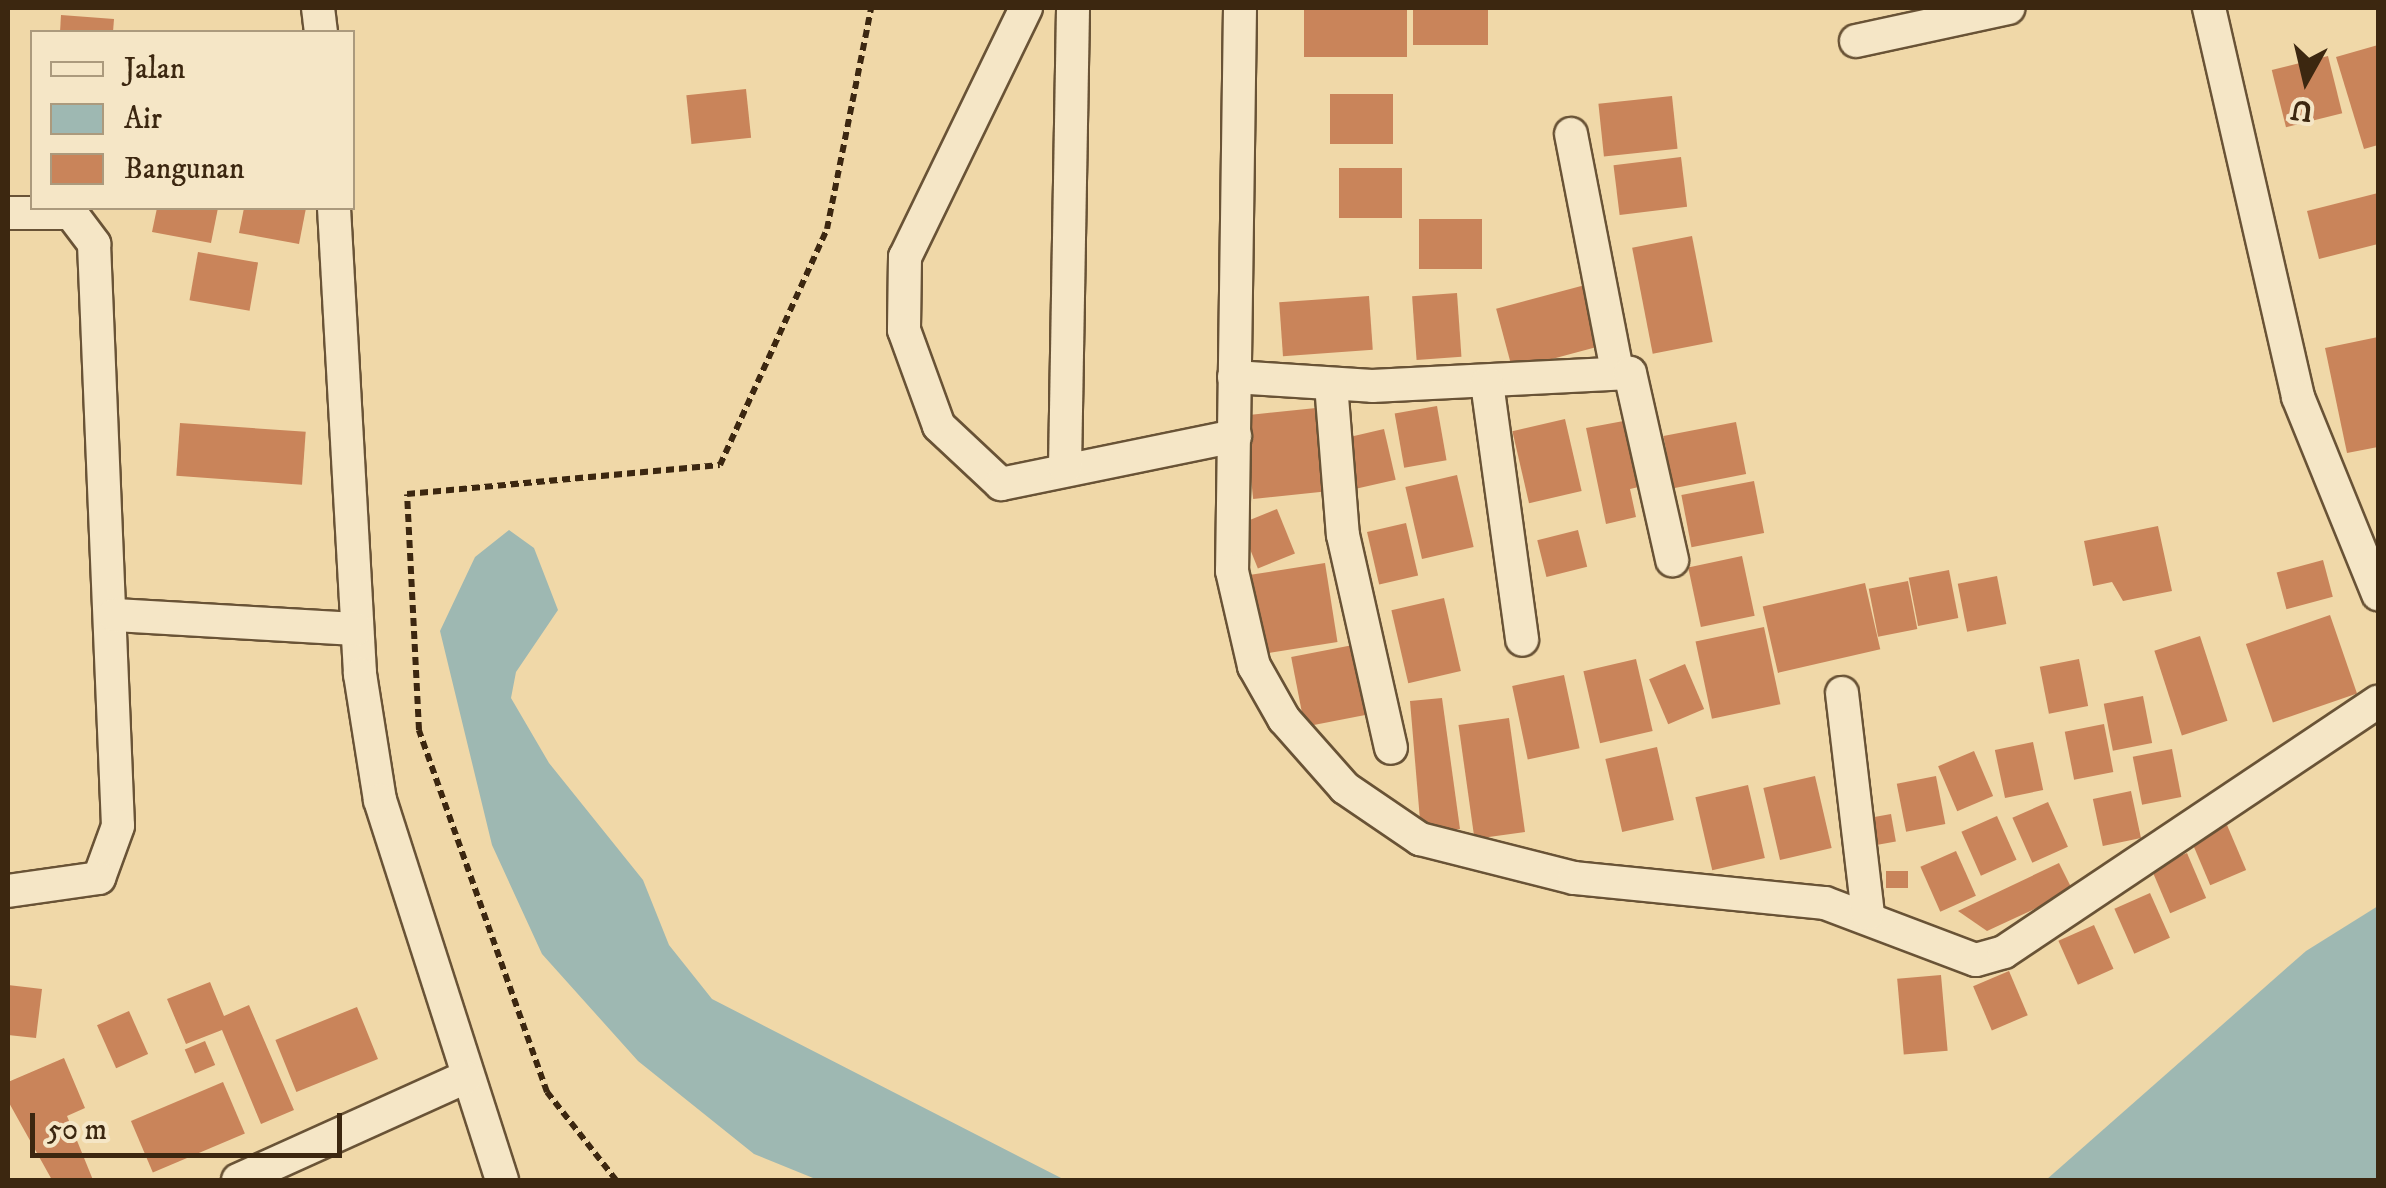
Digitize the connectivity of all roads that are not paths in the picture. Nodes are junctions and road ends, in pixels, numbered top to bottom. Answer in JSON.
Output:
{"nodes":[{"id":1,"x":1026,"y":8,"type":"edge"},
{"id":2,"x":1073,"y":8,"type":"edge"},
{"id":3,"x":1240,"y":8,"type":"edge"},
{"id":4,"x":2008,"y":8,"type":"edge"},
{"id":5,"x":2210,"y":8,"type":"edge"},
{"id":6,"x":1856,"y":41,"type":"dead end"},
{"id":7,"x":1571,"y":134,"type":"dead end"},
{"id":8,"x":334,"y":210,"type":"edge"},
{"id":9,"x":8,"y":213,"type":"edge"},
{"id":10,"x":1617,"y":370,"type":"junction"},
{"id":11,"x":1234,"y":377,"type":"junction"},
{"id":12,"x":1487,"y":383,"type":"junction"},
{"id":13,"x":1331,"y":384,"type":"junction"},
{"id":14,"x":1236,"y":436,"type":"junction"},
{"id":15,"x":1064,"y":468,"type":"junction"},
{"id":16,"x":1672,"y":560,"type":"dead end"},
{"id":17,"x":2378,"y":594,"type":"edge"},
{"id":18,"x":114,"y":615,"type":"junction"},
{"id":19,"x":357,"y":628,"type":"junction"},
{"id":20,"x":1522,"y":640,"type":"dead end"},
{"id":21,"x":1842,"y":693,"type":"dead end"},
{"id":22,"x":2378,"y":702,"type":"edge"},
{"id":23,"x":1392,"y":748,"type":"dead end"},
{"id":24,"x":8,"y":891,"type":"edge"},
{"id":25,"x":1868,"y":914,"type":"junction"},
{"id":26,"x":466,"y":1077,"type":"junction"},
{"id":27,"x":238,"y":1180,"type":"edge"},
{"id":28,"x":502,"y":1180,"type":"edge"}],
"edges":[{"from":1,"to":15,"type":"street"},
{"from":2,"to":15,"type":"street"},
{"from":3,"to":11,"type":"street"},
{"from":4,"to":6,"type":"street"},
{"from":5,"to":17,"type":"street"},
{"from":7,"to":10,"type":"street"},
{"from":8,"to":19,"type":"street"},
{"from":9,"to":18,"type":"street"},
{"from":10,"to":12,"type":"street"},
{"from":10,"to":16,"type":"street"},
{"from":11,"to":13,"type":"street"},
{"from":11,"to":14,"type":"street"},
{"from":12,"to":13,"type":"street"},
{"from":12,"to":20,"type":"street"},
{"from":13,"to":23,"type":"street"},
{"from":14,"to":15,"type":"street"},
{"from":14,"to":25,"type":"street"},
{"from":18,"to":19,"type":"street"},
{"from":18,"to":24,"type":"street"},
{"from":19,"to":26,"type":"street"},
{"from":21,"to":25,"type":"street"},
{"from":22,"to":25,"type":"street"},
{"from":26,"to":27,"type":"street"},
{"from":26,"to":28,"type":"street"}]}
